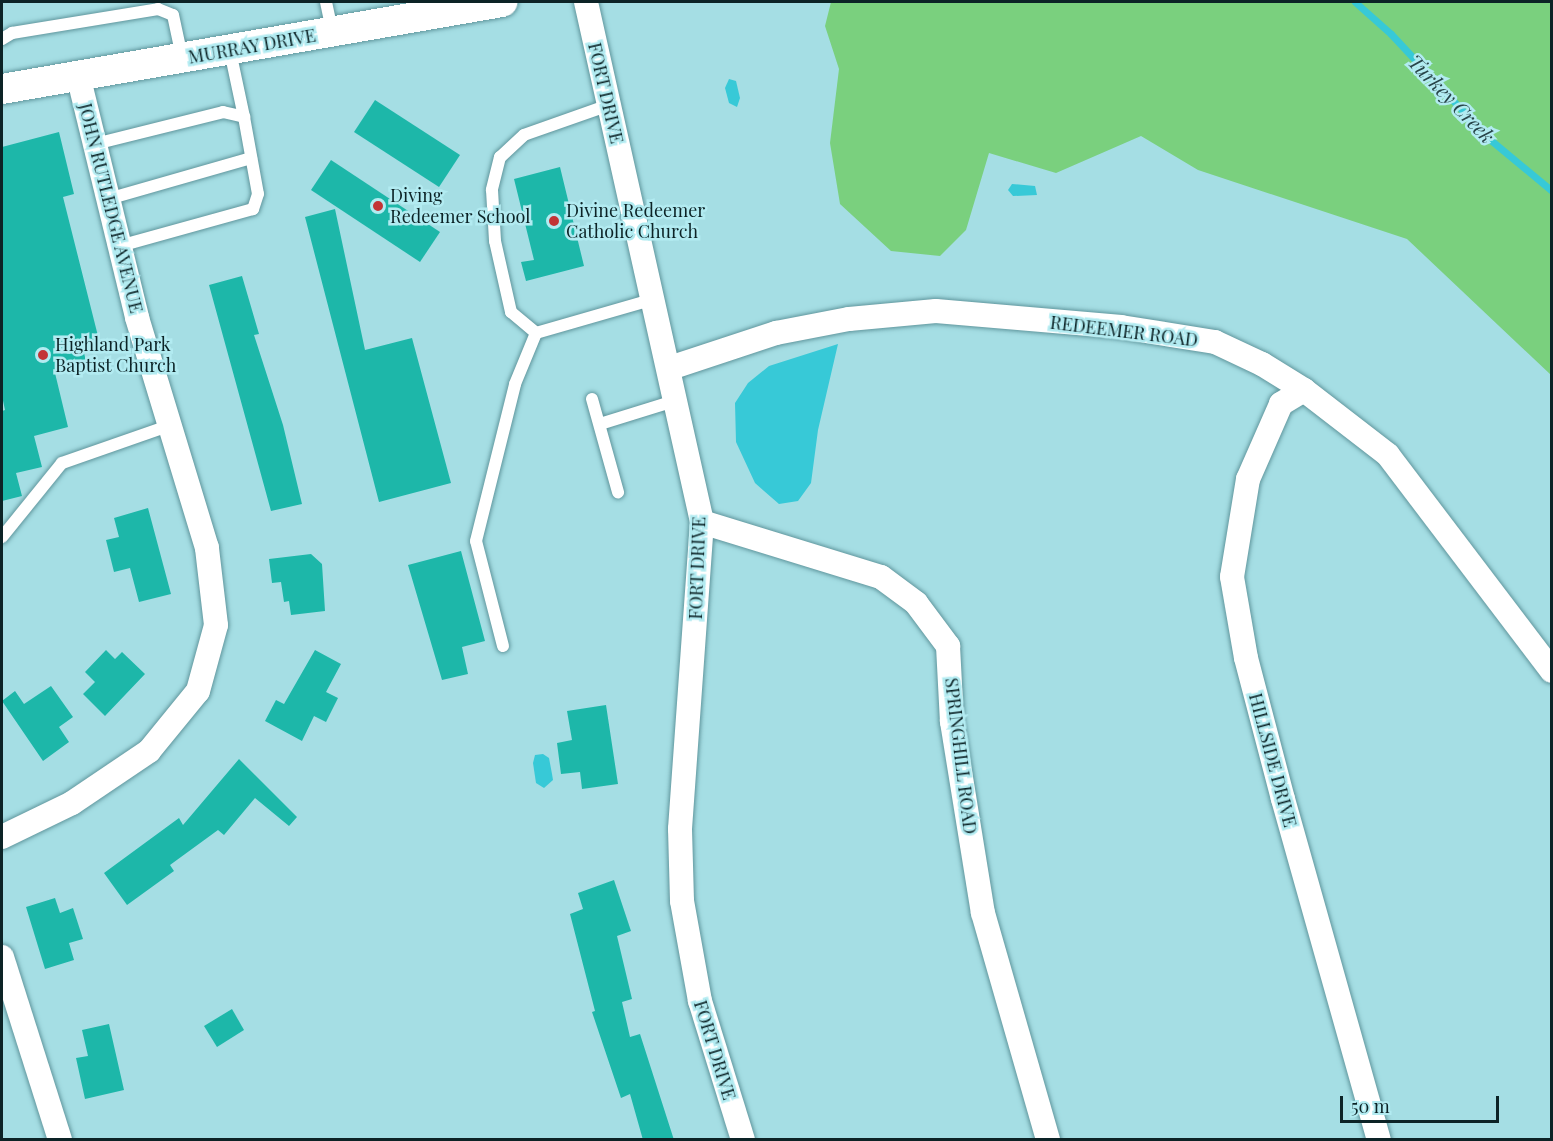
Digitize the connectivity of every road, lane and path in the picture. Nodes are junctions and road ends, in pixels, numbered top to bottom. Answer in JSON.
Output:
{"nodes":[{"id":1,"x":326,"y":2,"type":"edge"},
{"id":2,"x":502,"y":2,"type":"edge"},
{"id":3,"x":585,"y":2,"type":"edge"},
{"id":4,"x":333,"y":32,"type":"junction"},
{"id":5,"x":2,"y":39,"type":"edge"},
{"id":6,"x":230,"y":51,"type":"junction"},
{"id":7,"x":182,"y":58,"type":"junction"},
{"id":8,"x":78,"y":75,"type":"junction"},
{"id":9,"x":2,"y":89,"type":"edge"},
{"id":10,"x":609,"y":105,"type":"junction"},
{"id":11,"x":244,"y":117,"type":"junction"},
{"id":12,"x":95,"y":144,"type":"junction"},
{"id":13,"x":251,"y":158,"type":"junction"},
{"id":14,"x":108,"y":199,"type":"junction"},
{"id":15,"x":120,"y":246,"type":"junction"},
{"id":16,"x":654,"y":298,"type":"junction"},
{"id":17,"x":536,"y":333,"type":"junction"},
{"id":18,"x":670,"y":368,"type":"junction"},
{"id":19,"x":1304,"y":390,"type":"junction"},
{"id":20,"x":592,"y":399,"type":"dead end"},
{"id":21,"x":677,"y":400,"type":"junction"},
{"id":22,"x":600,"y":424,"type":"junction"},
{"id":23,"x":171,"y":425,"type":"junction"},
{"id":24,"x":618,"y":492,"type":"dead end"},
{"id":25,"x":702,"y":522,"type":"junction"},
{"id":26,"x":2,"y":537,"type":"edge"},
{"id":27,"x":503,"y":646,"type":"dead end"},
{"id":28,"x":1551,"y":671,"type":"edge"},
{"id":29,"x":2,"y":837,"type":"edge"},
{"id":30,"x":2,"y":957,"type":"edge"},
{"id":31,"x":60,"y":1140,"type":"edge"},
{"id":32,"x":742,"y":1140,"type":"edge"},
{"id":33,"x":1048,"y":1140,"type":"edge"},
{"id":34,"x":1380,"y":1140,"type":"edge"}],
"edges":[{"from":1,"to":4,"type":"lane"},
{"from":2,"to":4,"type":"street","name":"MURRAY DRIVE"},
{"from":3,"to":10,"type":"street","name":"FORT DRIVE"},
{"from":4,"to":6,"type":"street","name":"MURRAY DRIVE"},
{"from":5,"to":7,"type":"lane"},
{"from":6,"to":7,"type":"street","name":"MURRAY DRIVE"},
{"from":6,"to":11,"type":"lane"},
{"from":7,"to":8,"type":"street","name":"MURRAY DRIVE"},
{"from":8,"to":9,"type":"street","name":"MURRAY DRIVE"},
{"from":8,"to":12,"type":"street","name":"JOHN RUTLEDGE AVENUE"},
{"from":10,"to":16,"type":"street","name":"FORT DRIVE"},
{"from":10,"to":17,"type":"lane"},
{"from":11,"to":12,"type":"lane"},
{"from":11,"to":13,"type":"lane"},
{"from":12,"to":14,"type":"street","name":"JOHN RUTLEDGE AVENUE"},
{"from":13,"to":14,"type":"lane"},
{"from":13,"to":15,"type":"lane"},
{"from":14,"to":15,"type":"street","name":"JOHN RUTLEDGE AVENUE"},
{"from":15,"to":23,"type":"street","name":"JOHN RUTLEDGE AVENUE"},
{"from":16,"to":17,"type":"lane"},
{"from":16,"to":18,"type":"street","name":"FORT DRIVE"},
{"from":17,"to":27,"type":"lane"},
{"from":18,"to":19,"type":"street","name":"REDEEMER ROAD"},
{"from":18,"to":21,"type":"street","name":"FORT DRIVE"},
{"from":19,"to":28,"type":"street","name":"REDEEMER ROAD"},
{"from":19,"to":34,"type":"street","name":"HILLSIDE DRIVE"},
{"from":20,"to":22,"type":"lane"},
{"from":21,"to":22,"type":"lane"},
{"from":21,"to":25,"type":"street","name":"FORT DRIVE"},
{"from":22,"to":24,"type":"lane"},
{"from":23,"to":26,"type":"lane"},
{"from":23,"to":29,"type":"street","name":"JOHN RUTLEDGE AVENUE"},
{"from":25,"to":32,"type":"street","name":"FORT DRIVE"},
{"from":25,"to":33,"type":"street","name":"SPRINGHILL ROAD"},
{"from":30,"to":31,"type":"street"}]}
